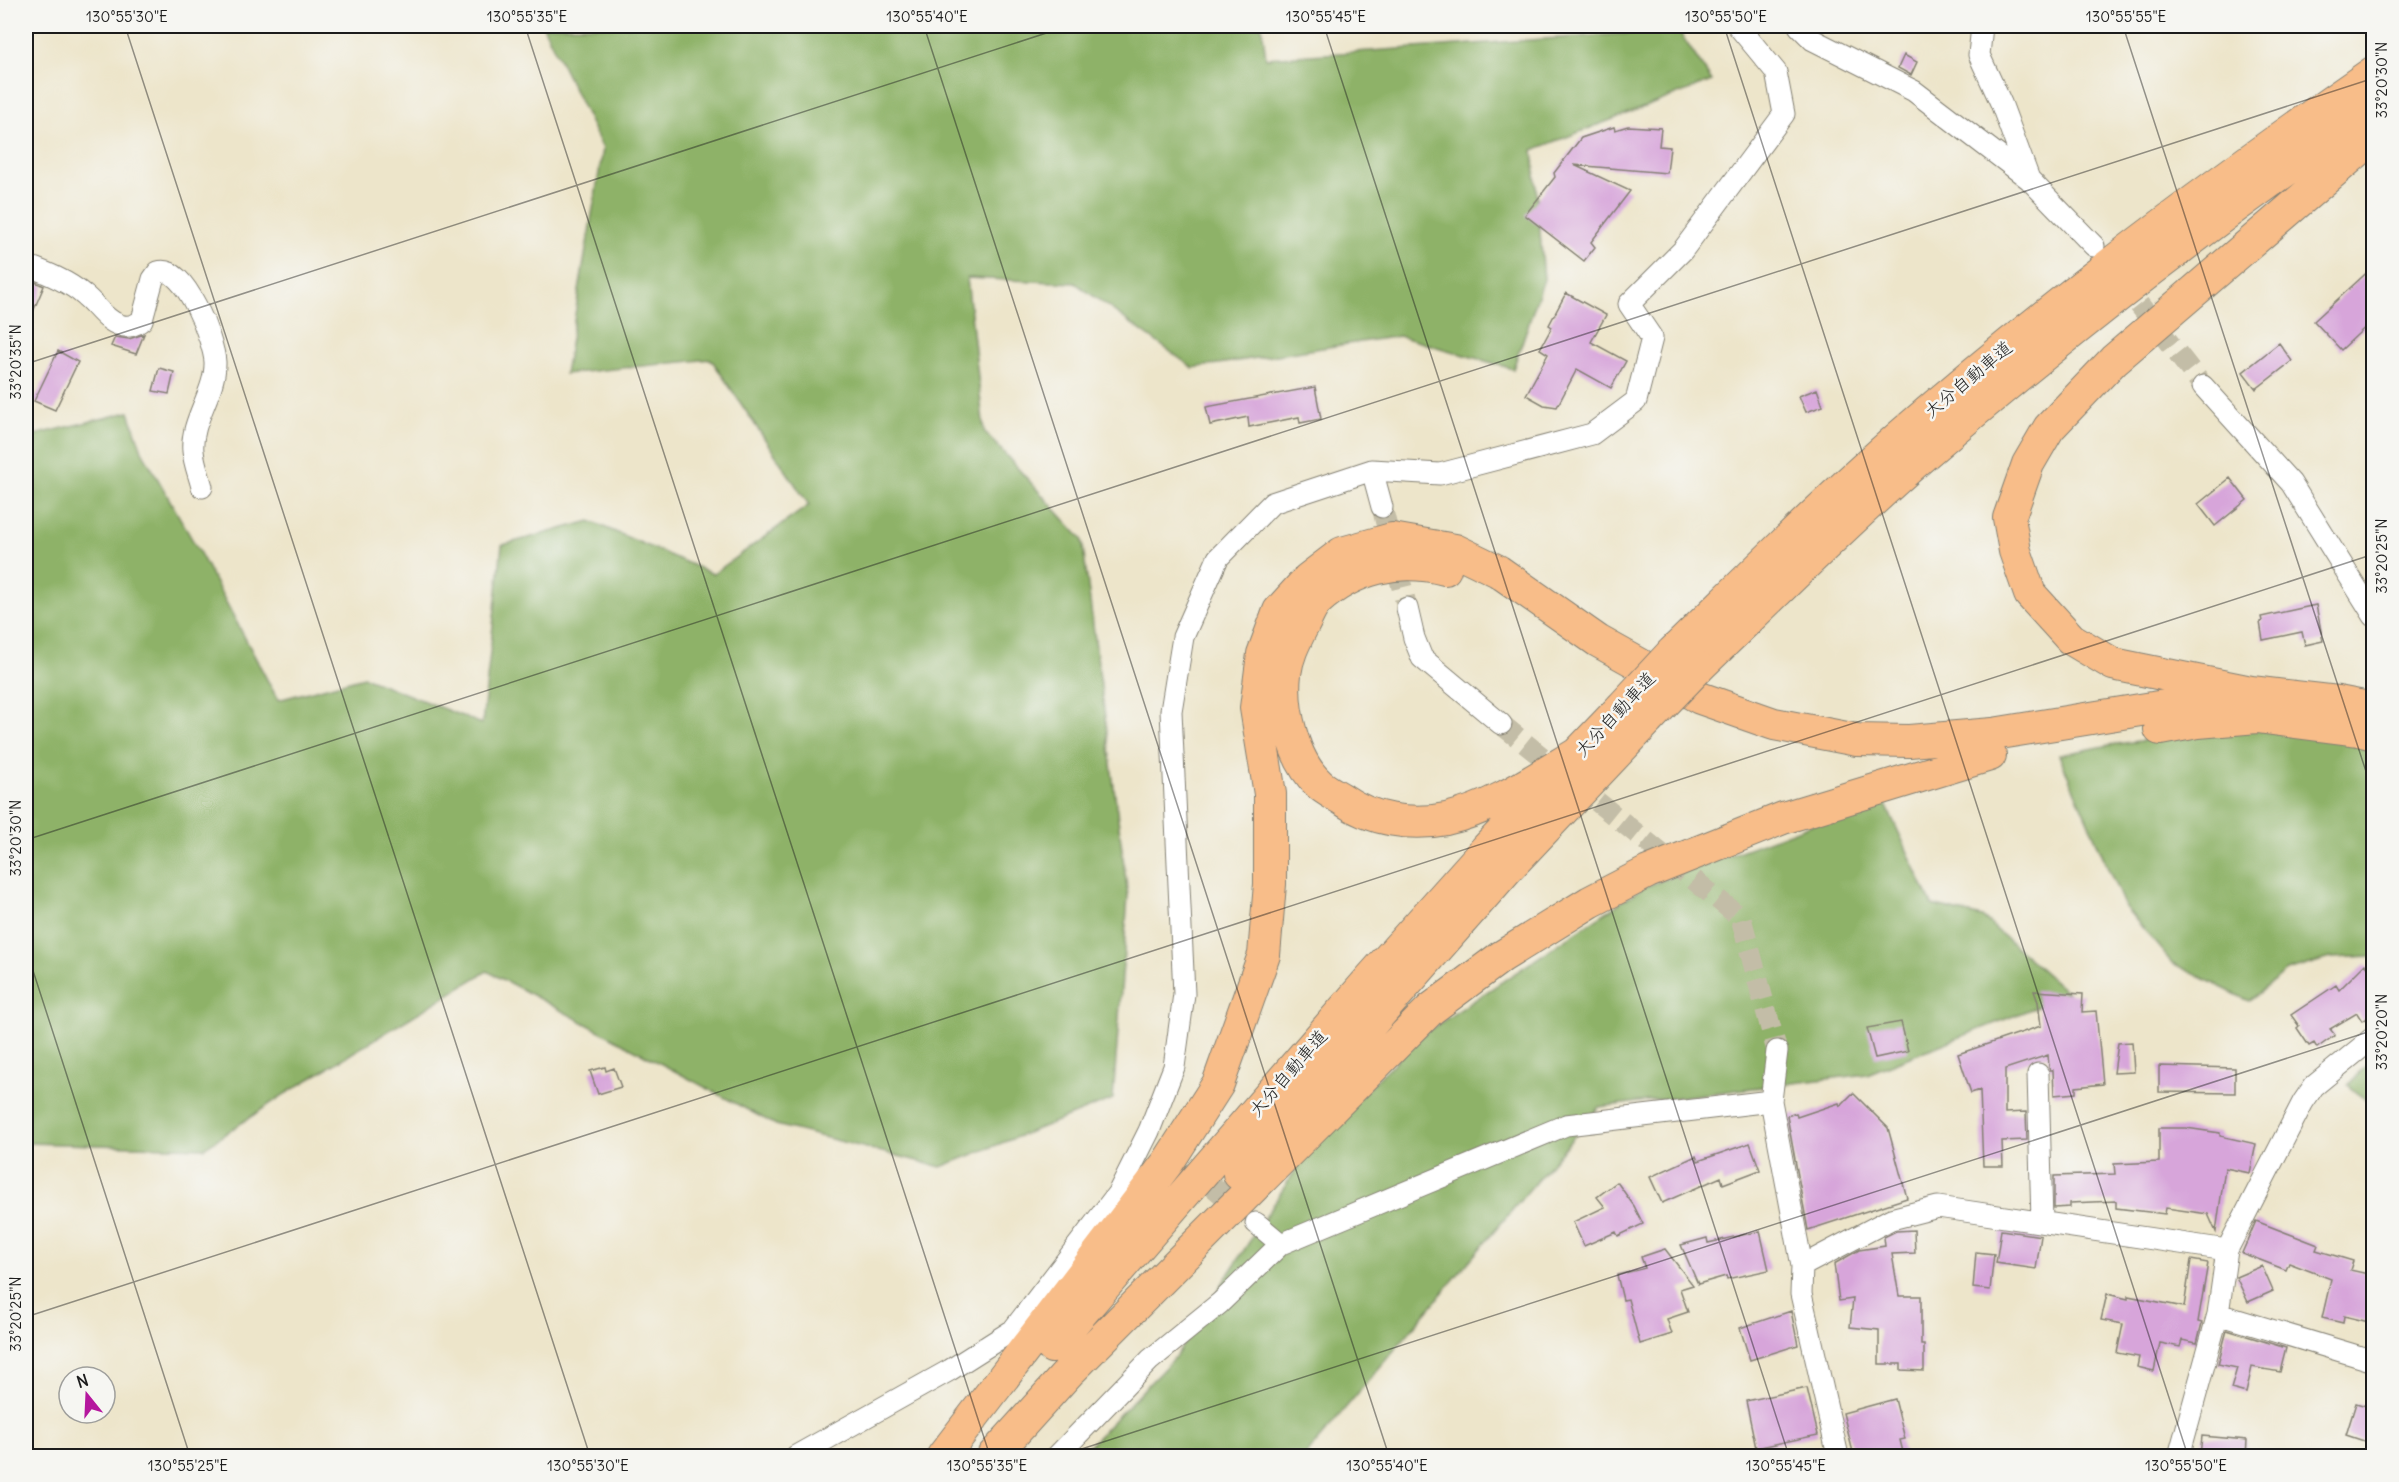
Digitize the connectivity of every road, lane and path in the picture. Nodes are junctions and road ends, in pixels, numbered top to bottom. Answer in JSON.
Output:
{"nodes":[{"id":1,"x":1738,"y":26,"type":"edge"},
{"id":2,"x":1799,"y":26,"type":"edge"},
{"id":3,"x":1982,"y":26,"type":"edge"},
{"id":4,"x":2373,"y":72,"type":"edge"},
{"id":5,"x":2373,"y":108,"type":"edge"},
{"id":6,"x":2373,"y":137,"type":"edge"},
{"id":7,"x":2029,"y":179,"type":"junction"},
{"id":8,"x":2094,"y":246,"type":"dead end"},
{"id":9,"x":26,"y":265,"type":"edge"},
{"id":10,"x":2203,"y":386,"type":"tunnel mouth"},
{"id":11,"x":1372,"y":470,"type":"junction"},
{"id":12,"x":202,"y":487,"type":"dead end"},
{"id":13,"x":1382,"y":507,"type":"tunnel mouth"},
{"id":14,"x":1407,"y":608,"type":"tunnel mouth"},
{"id":15,"x":2373,"y":616,"type":"edge"},
{"id":16,"x":1685,"y":660,"type":"junction"},
{"id":17,"x":2251,"y":692,"type":"junction"},
{"id":18,"x":2373,"y":709,"type":"edge"},
{"id":19,"x":1635,"y":714,"type":"junction"},
{"id":20,"x":1501,"y":724,"type":"tunnel mouth"},
{"id":21,"x":2373,"y":734,"type":"edge"},
{"id":22,"x":1580,"y":752,"type":"junction"},
{"id":23,"x":1990,"y":755,"type":"junction"},
{"id":24,"x":2373,"y":1036,"type":"edge"},
{"id":25,"x":1778,"y":1051,"type":"tunnel mouth"},
{"id":26,"x":2038,"y":1074,"type":"dead end"},
{"id":27,"x":1771,"y":1101,"type":"junction"},
{"id":28,"x":2042,"y":1222,"type":"junction"},
{"id":29,"x":1256,"y":1223,"type":"tunnel mouth"},
{"id":30,"x":1281,"y":1244,"type":"junction"},
{"id":31,"x":2228,"y":1250,"type":"junction"},
{"id":32,"x":1802,"y":1266,"type":"junction"},
{"id":33,"x":2218,"y":1314,"type":"junction"},
{"id":34,"x":2373,"y":1361,"type":"edge"},
{"id":35,"x":1072,"y":1369,"type":"junction"},
{"id":36,"x":796,"y":1456,"type":"edge"},
{"id":37,"x":943,"y":1456,"type":"edge"},
{"id":38,"x":953,"y":1456,"type":"edge"},
{"id":39,"x":993,"y":1456,"type":"edge"},
{"id":40,"x":1057,"y":1456,"type":"edge"},
{"id":41,"x":1838,"y":1456,"type":"edge"},
{"id":42,"x":2179,"y":1456,"type":"edge"}],
"edges":[{"from":1,"to":11,"type":"street"},
{"from":2,"to":7,"type":"street"},
{"from":3,"to":7,"type":"street"},
{"from":4,"to":16,"type":"highway","name":"大分自動車道"},
{"from":5,"to":16,"type":"highway","name":"大分自動車道"},
{"from":6,"to":17,"type":"highway"},
{"from":7,"to":8,"type":"street"},
{"from":9,"to":12,"type":"street"},
{"from":10,"to":15,"type":"street"},
{"from":11,"to":13,"type":"street"},
{"from":11,"to":36,"type":"street"},
{"from":14,"to":20,"type":"street"},
{"from":16,"to":19,"type":"highway","name":"大分自動車道","bridge":true},
{"from":17,"to":18,"type":"highway"},
{"from":17,"to":37,"type":"highway"},
{"from":19,"to":22,"type":"highway","name":"大分自動車道"},
{"from":19,"to":35,"type":"highway","name":"大分自動車道"},
{"from":21,"to":23,"type":"highway"},
{"from":22,"to":23,"type":"highway"},
{"from":22,"to":38,"type":"highway","name":"大分自動車道"},
{"from":23,"to":35,"type":"highway"},
{"from":24,"to":31,"type":"street"},
{"from":25,"to":27,"type":"street"},
{"from":26,"to":28,"type":"street"},
{"from":27,"to":30,"type":"street"},
{"from":27,"to":32,"type":"street"},
{"from":28,"to":31,"type":"street"},
{"from":28,"to":32,"type":"street"},
{"from":29,"to":30,"type":"street"},
{"from":30,"to":40,"type":"street"},
{"from":31,"to":33,"type":"street"},
{"from":32,"to":41,"type":"street"},
{"from":33,"to":34,"type":"street"},
{"from":33,"to":42,"type":"street"},
{"from":35,"to":39,"type":"highway","name":"大分自動車道"}]}
